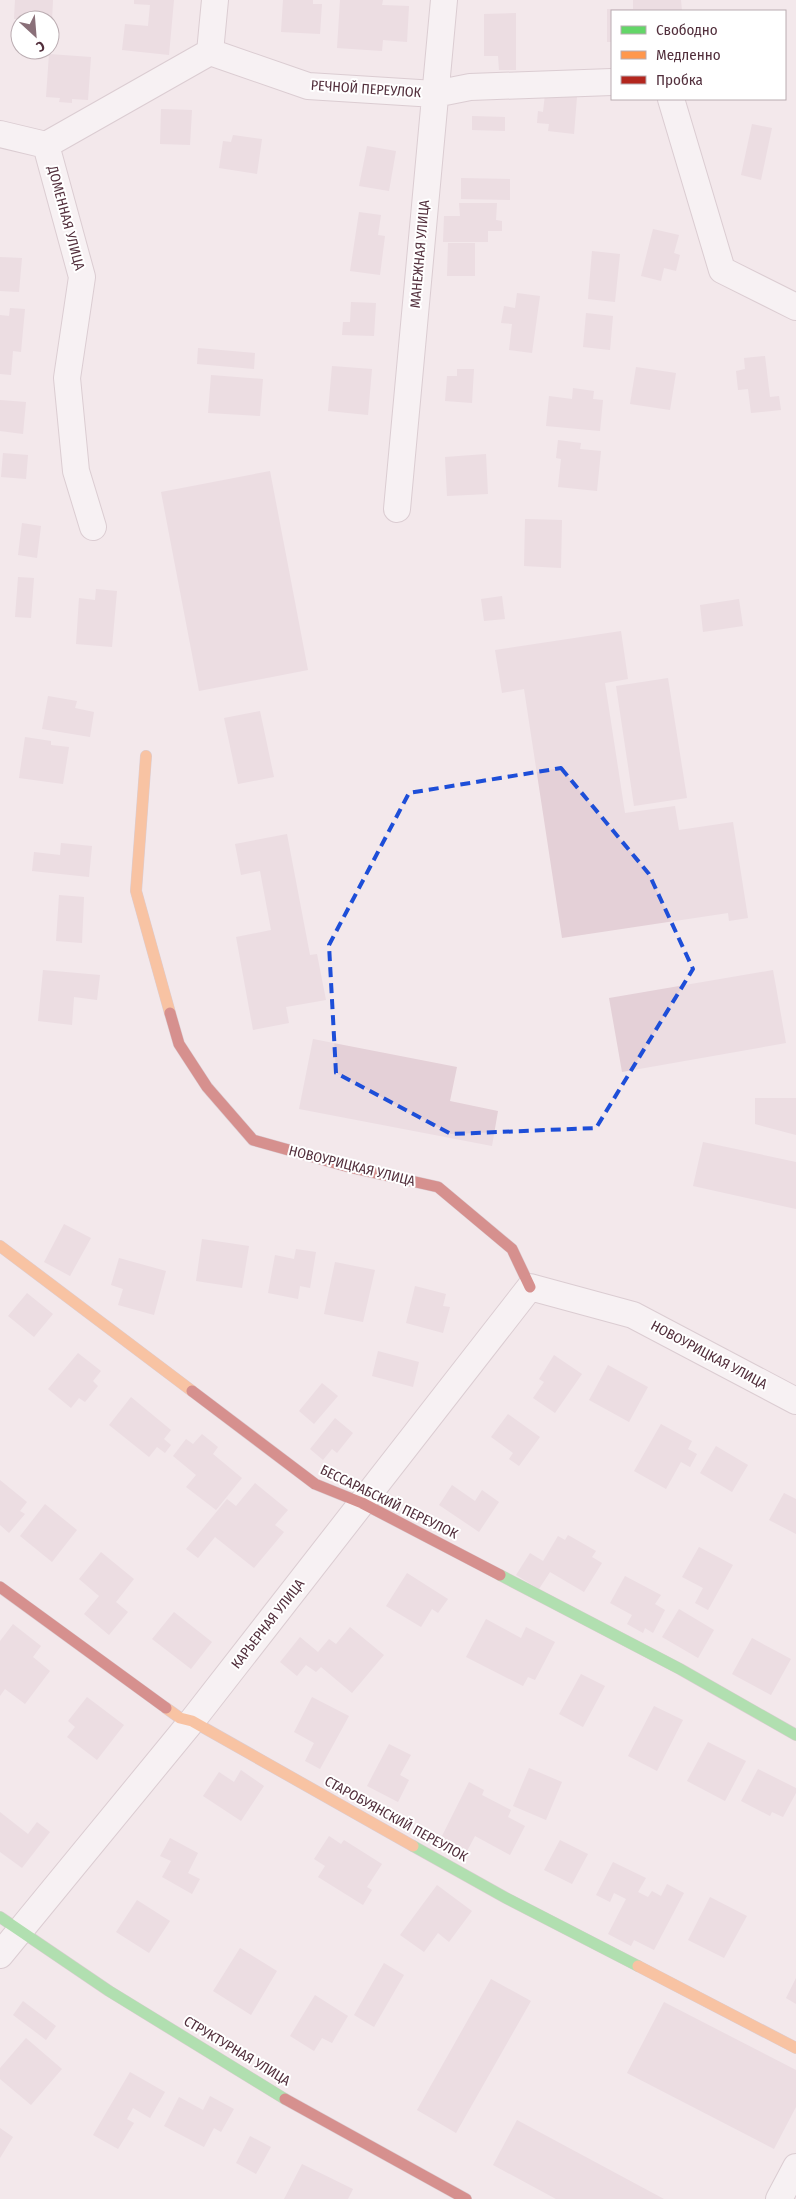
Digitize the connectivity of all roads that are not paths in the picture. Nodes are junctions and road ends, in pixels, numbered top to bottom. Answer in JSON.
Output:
{"nodes":[{"id":1,"x":215,"y":0,"type":"edge"},
{"id":2,"x":444,"y":0,"type":"edge"},
{"id":3,"x":210,"y":52,"type":"junction"},
{"id":4,"x":611,"y":82,"type":"edge"},
{"id":5,"x":435,"y":94,"type":"junction"},
{"id":6,"x":671,"y":100,"type":"edge"},
{"id":7,"x":0,"y":134,"type":"edge"},
{"id":8,"x":46,"y":145,"type":"junction"},
{"id":9,"x":796,"y":307,"type":"edge"},
{"id":10,"x":397,"y":508,"type":"dead end"},
{"id":11,"x":93,"y":527,"type":"dead end"},
{"id":12,"x":146,"y":756,"type":"dead end"},
{"id":13,"x":0,"y":1246,"type":"edge"},
{"id":14,"x":530,"y":1287,"type":"junction"},
{"id":15,"x":796,"y":1401,"type":"edge"},
{"id":16,"x":362,"y":1503,"type":"junction"},
{"id":17,"x":0,"y":1587,"type":"edge"},
{"id":18,"x":192,"y":1721,"type":"junction"},
{"id":19,"x":796,"y":1735,"type":"edge"},
{"id":20,"x":10,"y":1923,"type":"edge"},
{"id":21,"x":0,"y":1955,"type":"edge"},
{"id":22,"x":796,"y":2048,"type":"edge"},
{"id":23,"x":796,"y":2167,"type":"edge"},
{"id":24,"x":466,"y":2199,"type":"edge"},
{"id":25,"x":779,"y":2199,"type":"edge"}],
"edges":[{"from":1,"to":3,"type":"street"},
{"from":2,"to":5,"type":"street","name":"МАНЕЖНАЯ УЛИЦА"},
{"from":3,"to":5,"type":"street","name":"РЕЧНОЙ ПЕРЕУЛОК"},
{"from":3,"to":8,"type":"street"},
{"from":4,"to":5,"type":"street","name":"РЕЧНОЙ ПЕРЕУЛОК"},
{"from":5,"to":10,"type":"street","name":"МАНЕЖНАЯ УЛИЦА"},
{"from":6,"to":9,"type":"street"},
{"from":7,"to":8,"type":"street"},
{"from":8,"to":11,"type":"street","name":"ДОМЕННАЯ УЛИЦА"},
{"from":12,"to":14,"type":"street","name":"НОВОУРИЦКАЯ УЛИЦА"},
{"from":13,"to":16,"type":"street","name":"БЕССАРАБСКИЙ ПЕРЕУЛОК"},
{"from":14,"to":15,"type":"street","name":"НОВОУРИЦКАЯ УЛИЦА"},
{"from":14,"to":16,"type":"street","name":"КАРЬЕРНАЯ УЛИЦА"},
{"from":16,"to":18,"type":"street","name":"КАРЬЕРНАЯ УЛИЦА"},
{"from":16,"to":19,"type":"street","name":"БЕССАРАБСКИЙ ПЕРЕУЛОК"},
{"from":17,"to":18,"type":"street","name":"СТАРОБУЯНСКИЙ ПЕРЕУЛОК"},
{"from":18,"to":20,"type":"street","name":"КАРЬЕРНАЯ УЛИЦА"},
{"from":18,"to":22,"type":"street","name":"СТАРОБУЯНСКИЙ ПЕРЕУЛОК"},
{"from":20,"to":21,"type":"street","name":"КАРЬЕРНАЯ УЛИЦА"},
{"from":20,"to":24,"type":"street","name":"СТРУКТУРНАЯ УЛИЦА"},
{"from":23,"to":25,"type":"street"}]}
